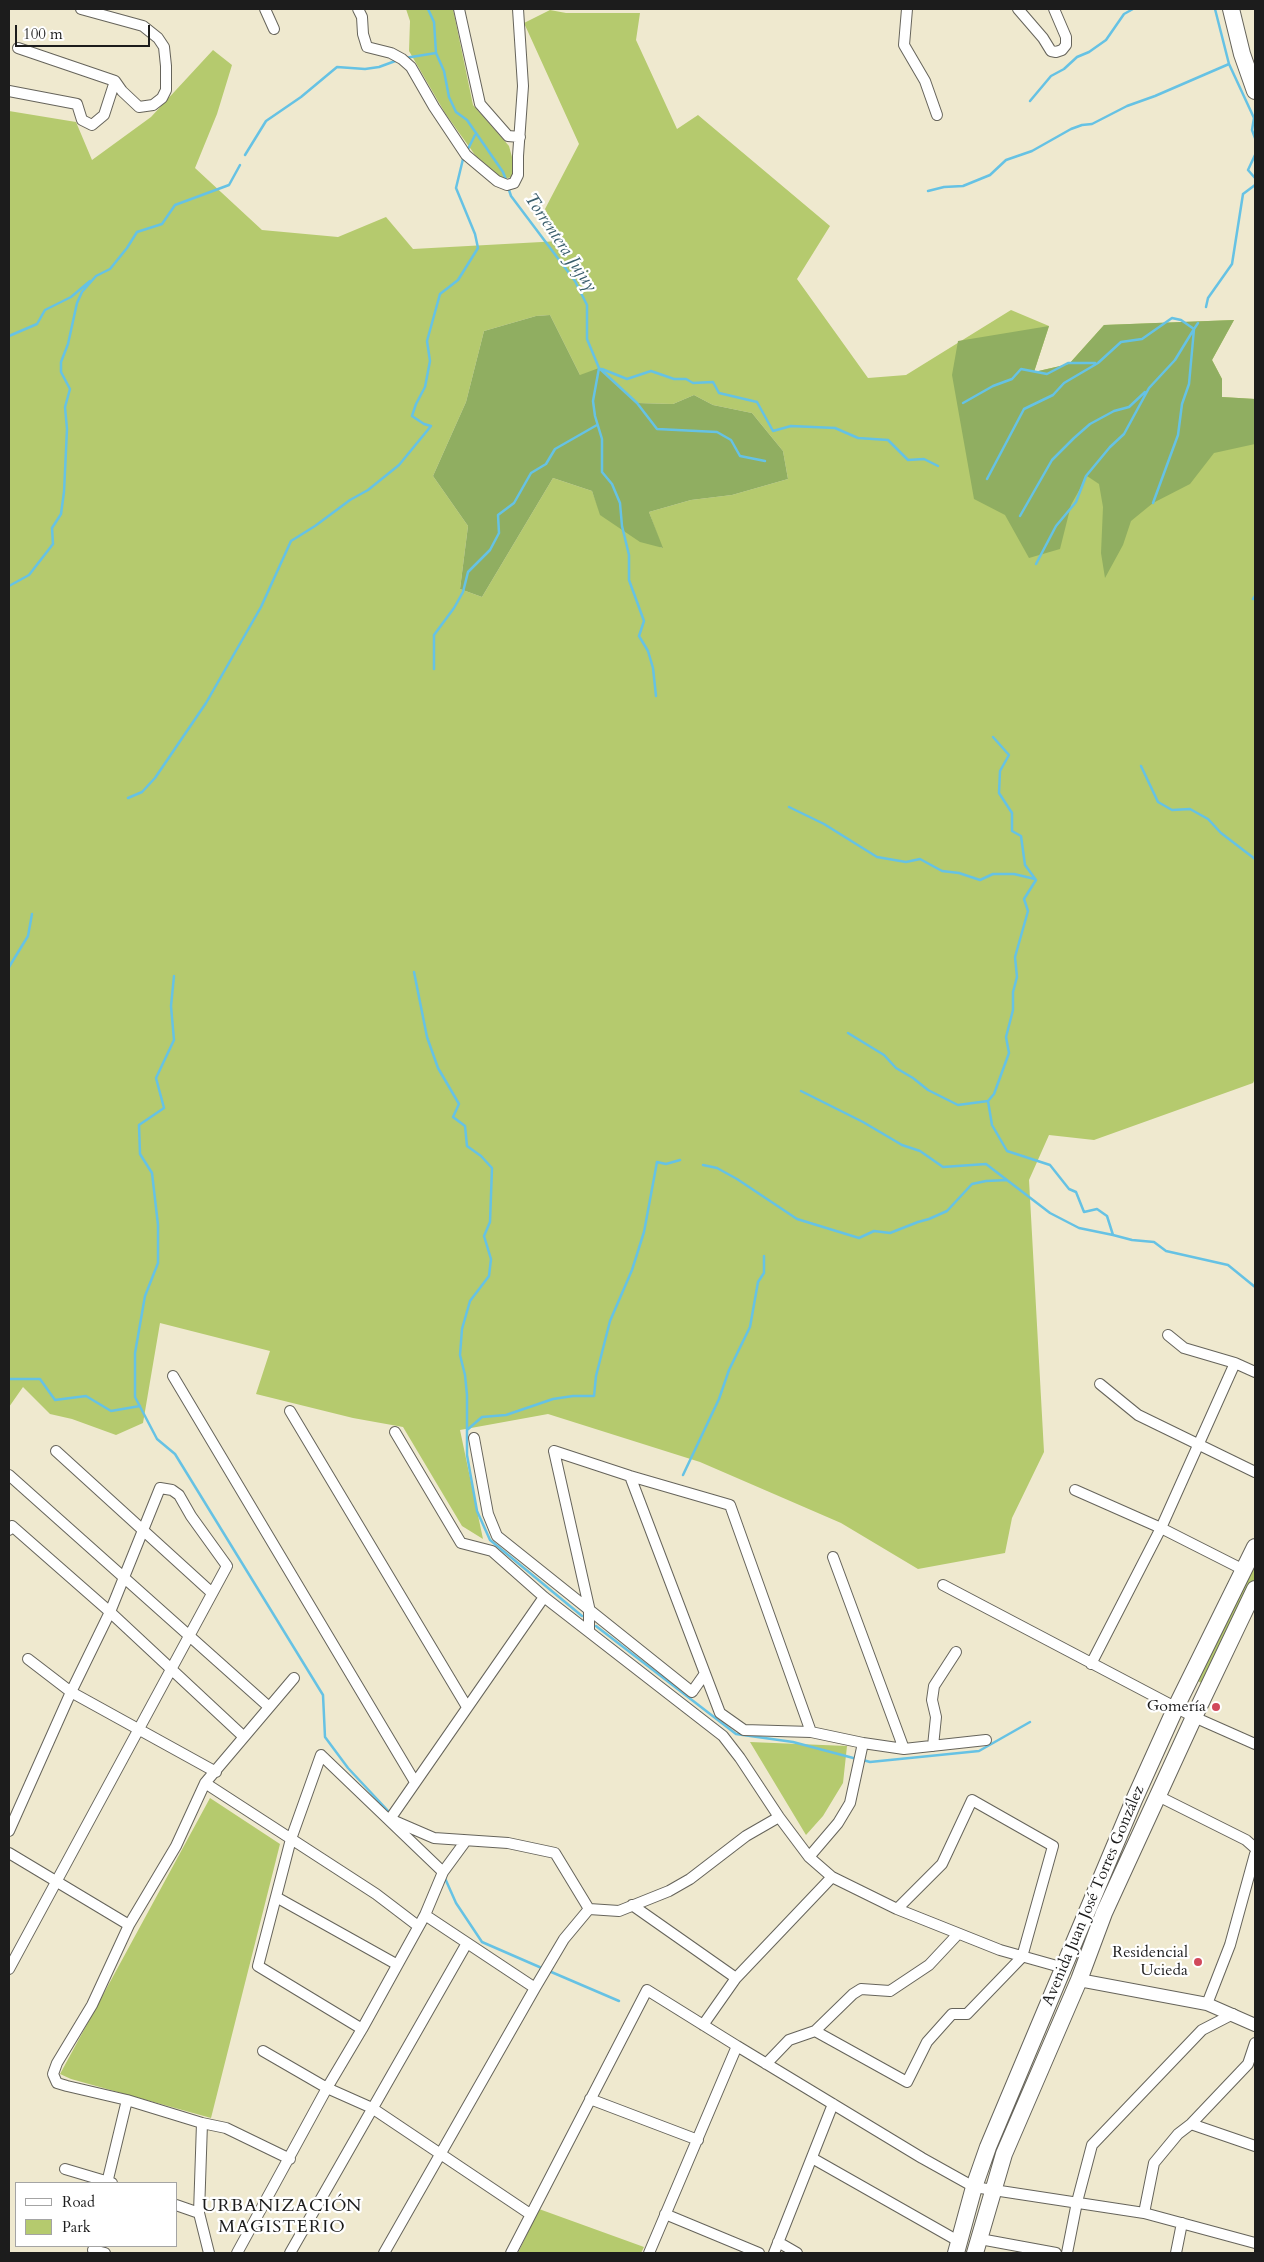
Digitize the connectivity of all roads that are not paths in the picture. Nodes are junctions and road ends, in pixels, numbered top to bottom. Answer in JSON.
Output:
{"nodes":[{"id":1,"x":81,"y":9,"type":"edge"},
{"id":2,"x":264,"y":9,"type":"edge"},
{"id":3,"x":358,"y":9,"type":"edge"},
{"id":4,"x":459,"y":9,"type":"edge"},
{"id":5,"x":518,"y":9,"type":"edge"},
{"id":6,"x":907,"y":9,"type":"edge"},
{"id":7,"x":1018,"y":9,"type":"edge"},
{"id":8,"x":1054,"y":9,"type":"edge"},
{"id":9,"x":1231,"y":9,"type":"edge"},
{"id":10,"x":274,"y":29,"type":"dead end"},
{"id":11,"x":18,"y":48,"type":"dead end"},
{"id":12,"x":115,"y":81,"type":"junction"},
{"id":13,"x":9,"y":91,"type":"edge"},
{"id":14,"x":1255,"y":91,"type":"edge"},
{"id":15,"x":937,"y":115,"type":"dead end"},
{"id":16,"x":520,"y":137,"type":"junction"},
{"id":17,"x":1168,"y":1335,"type":"dead end"},
{"id":18,"x":1235,"y":1363,"type":"junction"},
{"id":19,"x":1255,"y":1372,"type":"edge"},
{"id":20,"x":173,"y":1376,"type":"dead end"},
{"id":21,"x":1100,"y":1384,"type":"dead end"},
{"id":22,"x":290,"y":1410,"type":"dead end"},
{"id":23,"x":395,"y":1432,"type":"dead end"},
{"id":24,"x":474,"y":1438,"type":"dead end"},
{"id":25,"x":1198,"y":1443,"type":"junction"},
{"id":26,"x":56,"y":1450,"type":"dead end"},
{"id":27,"x":1255,"y":1472,"type":"edge"},
{"id":28,"x":9,"y":1475,"type":"edge"},
{"id":29,"x":630,"y":1476,"type":"junction"},
{"id":30,"x":1075,"y":1490,"type":"dead end"},
{"id":31,"x":1161,"y":1528,"type":"junction"},
{"id":32,"x":9,"y":1530,"type":"edge"},
{"id":33,"x":143,"y":1532,"type":"junction"},
{"id":34,"x":1255,"y":1547,"type":"edge"},
{"id":35,"x":833,"y":1557,"type":"dead end"},
{"id":36,"x":1244,"y":1570,"type":"junction"},
{"id":37,"x":124,"y":1578,"type":"junction"},
{"id":38,"x":943,"y":1585,"type":"dead end"},
{"id":39,"x":1255,"y":1590,"type":"edge"},
{"id":40,"x":212,"y":1593,"type":"junction"},
{"id":41,"x":544,"y":1596,"type":"junction"},
{"id":42,"x":589,"y":1610,"type":"junction"},
{"id":43,"x":110,"y":1612,"type":"junction"},
{"id":44,"x":589,"y":1630,"type":"junction"},
{"id":45,"x":189,"y":1635,"type":"junction"},
{"id":46,"x":956,"y":1652,"type":"dead end"},
{"id":47,"x":28,"y":1659,"type":"dead end"},
{"id":48,"x":1091,"y":1664,"type":"junction"},
{"id":49,"x":171,"y":1668,"type":"junction"},
{"id":50,"x":704,"y":1674,"type":"junction"},
{"id":51,"x":294,"y":1678,"type":"dead end"},
{"id":52,"x":71,"y":1692,"type":"junction"},
{"id":53,"x":269,"y":1707,"type":"junction"},
{"id":54,"x":467,"y":1707,"type":"junction"},
{"id":55,"x":1176,"y":1707,"type":"junction"},
{"id":56,"x":1194,"y":1717,"type":"junction"},
{"id":57,"x":138,"y":1728,"type":"junction"},
{"id":58,"x":811,"y":1732,"type":"junction"},
{"id":59,"x":244,"y":1737,"type":"junction"},
{"id":60,"x":986,"y":1740,"type":"dead end"},
{"id":61,"x":863,"y":1743,"type":"junction"},
{"id":62,"x":1255,"y":1743,"type":"edge"},
{"id":63,"x":933,"y":1746,"type":"junction"},
{"id":64,"x":904,"y":1749,"type":"junction"},
{"id":65,"x":216,"y":1772,"type":"junction"},
{"id":66,"x":415,"y":1782,"type":"junction"},
{"id":67,"x":205,"y":1783,"type":"junction"},
{"id":68,"x":1158,"y":1796,"type":"junction"},
{"id":69,"x":779,"y":1817,"type":"junction"},
{"id":70,"x":390,"y":1819,"type":"junction"},
{"id":71,"x":9,"y":1831,"type":"edge"},
{"id":72,"x":291,"y":1839,"type":"junction"},
{"id":73,"x":464,"y":1842,"type":"junction"},
{"id":74,"x":1255,"y":1848,"type":"edge"},
{"id":75,"x":9,"y":1853,"type":"edge"},
{"id":76,"x":1255,"y":1854,"type":"edge"},
{"id":77,"x":808,"y":1857,"type":"junction"},
{"id":78,"x":443,"y":1872,"type":"junction"},
{"id":79,"x":832,"y":1877,"type":"junction"},
{"id":80,"x":58,"y":1882,"type":"junction"},
{"id":81,"x":276,"y":1897,"type":"junction"},
{"id":82,"x":632,"y":1906,"type":"junction"},
{"id":83,"x":589,"y":1909,"type":"junction"},
{"id":84,"x":897,"y":1909,"type":"junction"},
{"id":85,"x":425,"y":1915,"type":"junction"},
{"id":86,"x":129,"y":1925,"type":"junction"},
{"id":87,"x":418,"y":1926,"type":"junction"},
{"id":88,"x":958,"y":1934,"type":"junction"},
{"id":89,"x":467,"y":1943,"type":"junction"},
{"id":90,"x":1022,"y":1957,"type":"junction"},
{"id":91,"x":396,"y":1964,"type":"junction"},
{"id":92,"x":1064,"y":1968,"type":"junction"},
{"id":93,"x":9,"y":1969,"type":"edge"},
{"id":94,"x":736,"y":1978,"type":"junction"},
{"id":95,"x":1079,"y":1980,"type":"junction"},
{"id":96,"x":535,"y":1988,"type":"junction"},
{"id":97,"x":1207,"y":2004,"type":"junction"},
{"id":98,"x":1233,"y":2014,"type":"junction"},
{"id":99,"x":703,"y":2025,"type":"junction"},
{"id":100,"x":1255,"y":2025,"type":"edge"},
{"id":101,"x":362,"y":2029,"type":"junction"},
{"id":102,"x":816,"y":2031,"type":"junction"},
{"id":103,"x":1255,"y":2042,"type":"edge"},
{"id":104,"x":737,"y":2046,"type":"junction"},
{"id":105,"x":263,"y":2051,"type":"dead end"},
{"id":106,"x":766,"y":2064,"type":"junction"},
{"id":107,"x":327,"y":2088,"type":"junction"},
{"id":108,"x":590,"y":2099,"type":"junction"},
{"id":109,"x":127,"y":2100,"type":"junction"},
{"id":110,"x":834,"y":2104,"type":"junction"},
{"id":111,"x":372,"y":2108,"type":"junction"},
{"id":112,"x":202,"y":2123,"type":"junction"},
{"id":113,"x":1191,"y":2124,"type":"junction"},
{"id":114,"x":698,"y":2140,"type":"junction"},
{"id":115,"x":1255,"y":2146,"type":"edge"},
{"id":116,"x":441,"y":2154,"type":"junction"},
{"id":117,"x":812,"y":2158,"type":"junction"},
{"id":118,"x":290,"y":2159,"type":"junction"},
{"id":119,"x":65,"y":2170,"type":"dead end"},
{"id":120,"x":106,"y":2182,"type":"edge"},
{"id":121,"x":109,"y":2182,"type":"edge"},
{"id":122,"x":974,"y":2187,"type":"junction"},
{"id":123,"x":994,"y":2189,"type":"junction"},
{"id":124,"x":1076,"y":2202,"type":"junction"},
{"id":125,"x":178,"y":2206,"type":"edge"},
{"id":126,"x":199,"y":2213,"type":"junction"},
{"id":127,"x":1144,"y":2213,"type":"junction"},
{"id":128,"x":530,"y":2214,"type":"junction"},
{"id":129,"x":665,"y":2214,"type":"junction"},
{"id":130,"x":1182,"y":2223,"type":"junction"},
{"id":131,"x":778,"y":2242,"type":"junction"},
{"id":132,"x":1255,"y":2243,"type":"edge"},
{"id":133,"x":978,"y":2246,"type":"edge"},
{"id":134,"x":958,"y":2247,"type":"edge"},
{"id":135,"x":93,"y":2250,"type":"dead end"},
{"id":136,"x":105,"y":2253,"type":"edge"},
{"id":137,"x":209,"y":2253,"type":"edge"},
{"id":138,"x":238,"y":2253,"type":"edge"},
{"id":139,"x":290,"y":2253,"type":"edge"},
{"id":140,"x":384,"y":2253,"type":"edge"},
{"id":141,"x":511,"y":2253,"type":"edge"},
{"id":142,"x":649,"y":2253,"type":"edge"},
{"id":143,"x":759,"y":2253,"type":"edge"},
{"id":144,"x":774,"y":2253,"type":"edge"},
{"id":145,"x":797,"y":2253,"type":"edge"},
{"id":146,"x":1056,"y":2253,"type":"edge"},
{"id":147,"x":1067,"y":2253,"type":"edge"},
{"id":148,"x":1176,"y":2253,"type":"edge"}],
"edges":[{"from":1,"to":12,"type":"street"},
{"from":2,"to":10,"type":"street"},
{"from":3,"to":16,"type":"street"},
{"from":4,"to":16,"type":"street"},
{"from":5,"to":16,"type":"street"},
{"from":6,"to":15,"type":"street"},
{"from":7,"to":8,"type":"street"},
{"from":9,"to":14,"type":"main road"},
{"from":11,"to":12,"type":"street"},
{"from":12,"to":13,"type":"street"},
{"from":17,"to":18,"type":"street"},
{"from":18,"to":19,"type":"street"},
{"from":18,"to":25,"type":"street"},
{"from":20,"to":66,"type":"street"},
{"from":21,"to":25,"type":"street"},
{"from":22,"to":54,"type":"street"},
{"from":23,"to":41,"type":"street"},
{"from":24,"to":42,"type":"street"},
{"from":25,"to":27,"type":"street"},
{"from":25,"to":31,"type":"street"},
{"from":26,"to":33,"type":"street"},
{"from":28,"to":37,"type":"street"},
{"from":29,"to":42,"type":"street"},
{"from":29,"to":50,"type":"street"},
{"from":29,"to":58,"type":"street"},
{"from":30,"to":31,"type":"street"},
{"from":31,"to":36,"type":"street"},
{"from":31,"to":48,"type":"street"},
{"from":32,"to":43,"type":"street"},
{"from":33,"to":37,"type":"street"},
{"from":33,"to":40,"type":"street"},
{"from":33,"to":40,"type":"street"},
{"from":34,"to":36,"type":"main road","name":"Avenida Juan José Torres González"},
{"from":35,"to":64,"type":"street"},
{"from":36,"to":55,"type":"main road","name":"Avenida Juan José Torres González"},
{"from":37,"to":43,"type":"street"},
{"from":37,"to":45,"type":"street"},
{"from":38,"to":48,"type":"street"},
{"from":39,"to":56,"type":"main road","name":"Avenida Juan José Torres González"},
{"from":40,"to":45,"type":"street"},
{"from":41,"to":44,"type":"street"},
{"from":41,"to":54,"type":"street"},
{"from":42,"to":44,"type":"street"},
{"from":42,"to":50,"type":"street"},
{"from":43,"to":49,"type":"street"},
{"from":43,"to":52,"type":"street"},
{"from":44,"to":69,"type":"street"},
{"from":45,"to":49,"type":"street"},
{"from":45,"to":53,"type":"street"},
{"from":46,"to":63,"type":"street"},
{"from":47,"to":52,"type":"street"},
{"from":48,"to":55,"type":"street"},
{"from":49,"to":57,"type":"street"},
{"from":49,"to":59,"type":"street"},
{"from":50,"to":58,"type":"street"},
{"from":51,"to":53,"type":"street"},
{"from":52,"to":57,"type":"street"},
{"from":52,"to":71,"type":"street"},
{"from":53,"to":59,"type":"street"},
{"from":54,"to":66,"type":"street"},
{"from":55,"to":56,"type":"street"},
{"from":55,"to":92,"type":"main road","name":"Avenida Juan José Torres González"},
{"from":56,"to":62,"type":"street"},
{"from":56,"to":68,"type":"main road","name":"Avenida Juan José Torres González"},
{"from":57,"to":65,"type":"street"},
{"from":57,"to":80,"type":"street"},
{"from":58,"to":61,"type":"street"},
{"from":59,"to":65,"type":"street"},
{"from":60,"to":63,"type":"street"},
{"from":61,"to":64,"type":"street"},
{"from":61,"to":77,"type":"street"},
{"from":63,"to":64,"type":"street"},
{"from":65,"to":67,"type":"street"},
{"from":66,"to":70,"type":"street"},
{"from":67,"to":72,"type":"street"},
{"from":67,"to":86,"type":"street"},
{"from":68,"to":74,"type":"street"},
{"from":68,"to":95,"type":"main road","name":"Avenida Juan José Torres González"},
{"from":69,"to":77,"type":"street"},
{"from":69,"to":82,"type":"street"},
{"from":70,"to":72,"type":"street"},
{"from":70,"to":73,"type":"street"},
{"from":70,"to":78,"type":"street"},
{"from":72,"to":81,"type":"street"},
{"from":72,"to":87,"type":"street"},
{"from":73,"to":78,"type":"street"},
{"from":73,"to":83,"type":"street"},
{"from":75,"to":80,"type":"street"},
{"from":76,"to":97,"type":"street"},
{"from":77,"to":79,"type":"street"},
{"from":78,"to":85,"type":"street"},
{"from":79,"to":84,"type":"street"},
{"from":79,"to":94,"type":"street"},
{"from":80,"to":86,"type":"street"},
{"from":80,"to":93,"type":"street"},
{"from":81,"to":91,"type":"street"},
{"from":81,"to":101,"type":"street"},
{"from":82,"to":83,"type":"street"},
{"from":82,"to":94,"type":"street"},
{"from":83,"to":96,"type":"street"},
{"from":84,"to":88,"type":"street"},
{"from":84,"to":90,"type":"street"},
{"from":85,"to":87,"type":"street"},
{"from":85,"to":89,"type":"street"},
{"from":86,"to":109,"type":"street"},
{"from":87,"to":91,"type":"street"},
{"from":88,"to":90,"type":"street"},
{"from":88,"to":102,"type":"street"},
{"from":89,"to":96,"type":"street"},
{"from":89,"to":111,"type":"street"},
{"from":90,"to":92,"type":"street"},
{"from":90,"to":102,"type":"street"},
{"from":91,"to":101,"type":"street"},
{"from":92,"to":122,"type":"main road","name":"Avenida Juan José Torres González"},
{"from":94,"to":99,"type":"street"},
{"from":95,"to":97,"type":"street"},
{"from":95,"to":123,"type":"main road","name":"Avenida Juan José Torres González"},
{"from":96,"to":116,"type":"street"},
{"from":97,"to":98,"type":"street"},
{"from":98,"to":100,"type":"street"},
{"from":98,"to":124,"type":"street"},
{"from":99,"to":104,"type":"street"},
{"from":99,"to":108,"type":"street"},
{"from":101,"to":107,"type":"street"},
{"from":102,"to":106,"type":"street"},
{"from":103,"to":113,"type":"street"},
{"from":104,"to":106,"type":"street"},
{"from":104,"to":114,"type":"street"},
{"from":105,"to":107,"type":"street"},
{"from":106,"to":110,"type":"street"},
{"from":107,"to":111,"type":"street"},
{"from":107,"to":118,"type":"street"},
{"from":108,"to":114,"type":"street"},
{"from":108,"to":128,"type":"street"},
{"from":109,"to":112,"type":"street"},
{"from":109,"to":121,"type":"street"},
{"from":110,"to":117,"type":"street"},
{"from":110,"to":122,"type":"street"},
{"from":111,"to":116,"type":"street"},
{"from":111,"to":139,"type":"street"},
{"from":112,"to":118,"type":"street"},
{"from":112,"to":126,"type":"street"},
{"from":113,"to":115,"type":"street"},
{"from":113,"to":127,"type":"street"},
{"from":114,"to":129,"type":"street"},
{"from":116,"to":128,"type":"street"},
{"from":116,"to":140,"type":"street"},
{"from":117,"to":131,"type":"street"},
{"from":117,"to":134,"type":"street"},
{"from":118,"to":138,"type":"street"},
{"from":119,"to":120,"type":"street"},
{"from":122,"to":123,"type":"street"},
{"from":122,"to":134,"type":"main road","name":"Avenida Juan José Torres González"},
{"from":123,"to":124,"type":"street"},
{"from":123,"to":133,"type":"main road","name":"Avenida Juan José Torres González"},
{"from":124,"to":127,"type":"street"},
{"from":124,"to":147,"type":"street"},
{"from":125,"to":126,"type":"street"},
{"from":126,"to":137,"type":"street"},
{"from":127,"to":130,"type":"street"},
{"from":128,"to":141,"type":"street"},
{"from":129,"to":142,"type":"street"},
{"from":129,"to":143,"type":"street"},
{"from":130,"to":132,"type":"street"},
{"from":130,"to":148,"type":"street"},
{"from":131,"to":144,"type":"street"},
{"from":131,"to":145,"type":"street"},
{"from":133,"to":146,"type":"street"},
{"from":135,"to":136,"type":"street"}]}
